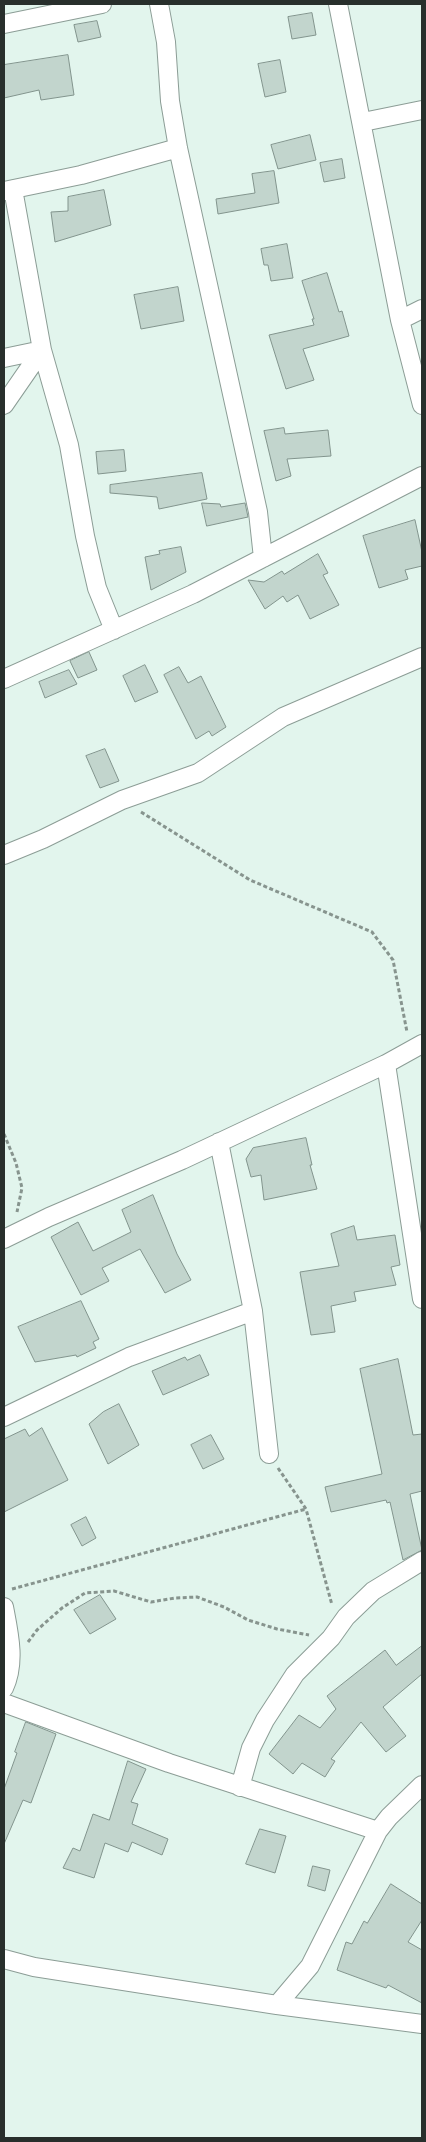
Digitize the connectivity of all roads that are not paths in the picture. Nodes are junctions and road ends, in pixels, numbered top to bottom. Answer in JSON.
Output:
{"nodes":[{"id":1,"x":102,"y":4,"type":"edge"},
{"id":2,"x":159,"y":4,"type":"edge"},
{"id":3,"x":338,"y":4,"type":"edge"},
{"id":4,"x":4,"y":24,"type":"edge"},
{"id":5,"x":422,"y":110,"type":"edge"},
{"id":6,"x":363,"y":122,"type":"junction"},
{"id":7,"x":178,"y":148,"type":"junction"},
{"id":8,"x":8,"y":190,"type":"edge"},
{"id":9,"x":422,"y":309,"type":"edge"},
{"id":10,"x":400,"y":320,"type":"junction"},
{"id":11,"x":42,"y":350,"type":"junction"},
{"id":12,"x":4,"y":358,"type":"edge"},
{"id":13,"x":4,"y":405,"type":"edge"},
{"id":14,"x":422,"y":405,"type":"edge"},
{"id":15,"x":422,"y":476,"type":"edge"},
{"id":16,"x":262,"y":558,"type":"junction"},
{"id":17,"x":114,"y":630,"type":"junction"},
{"id":18,"x":422,"y":656,"type":"edge"},
{"id":19,"x":4,"y":679,"type":"edge"},
{"id":20,"x":4,"y":855,"type":"edge"},
{"id":21,"x":418,"y":1046,"type":"edge"},
{"id":22,"x":386,"y":1064,"type":"junction"},
{"id":23,"x":218,"y":1142,"type":"junction"},
{"id":24,"x":4,"y":1239,"type":"edge"},
{"id":25,"x":422,"y":1298,"type":"edge"},
{"id":26,"x":252,"y":1311,"type":"junction"},
{"id":27,"x":4,"y":1417,"type":"edge"},
{"id":28,"x":269,"y":1454,"type":"road end"},
{"id":29,"x":422,"y":1561,"type":"edge"},
{"id":30,"x":4,"y":1607,"type":"edge"},
{"id":31,"x":4,"y":1688,"type":"edge"},
{"id":32,"x":4,"y":1703,"type":"edge"},
{"id":33,"x":422,"y":1785,"type":"edge"},
{"id":34,"x":240,"y":1787,"type":"junction"},
{"id":35,"x":378,"y":1831,"type":"junction"},
{"id":36,"x":4,"y":1959,"type":"edge"},
{"id":37,"x":277,"y":2006,"type":"junction"},
{"id":38,"x":422,"y":2024,"type":"edge"}],
"edges":[{"from":1,"to":4,"type":"street"},
{"from":2,"to":7,"type":"street"},
{"from":3,"to":6,"type":"street"},
{"from":5,"to":6,"type":"street"},
{"from":6,"to":10,"type":"street"},
{"from":7,"to":8,"type":"street"},
{"from":7,"to":16,"type":"street"},
{"from":8,"to":11,"type":"street"},
{"from":9,"to":10,"type":"street"},
{"from":10,"to":14,"type":"street"},
{"from":11,"to":12,"type":"street"},
{"from":11,"to":13,"type":"street"},
{"from":11,"to":17,"type":"street"},
{"from":15,"to":16,"type":"street"},
{"from":16,"to":17,"type":"street"},
{"from":17,"to":19,"type":"street"},
{"from":18,"to":20,"type":"street"},
{"from":21,"to":22,"type":"street"},
{"from":22,"to":23,"type":"street"},
{"from":22,"to":25,"type":"street"},
{"from":23,"to":24,"type":"street"},
{"from":23,"to":26,"type":"street"},
{"from":26,"to":27,"type":"street"},
{"from":26,"to":28,"type":"street"},
{"from":29,"to":34,"type":"street"},
{"from":30,"to":31,"type":"street"},
{"from":32,"to":34,"type":"street"},
{"from":33,"to":35,"type":"street"},
{"from":34,"to":35,"type":"street"},
{"from":35,"to":37,"type":"street"},
{"from":36,"to":37,"type":"street"},
{"from":37,"to":38,"type":"street"}]}
